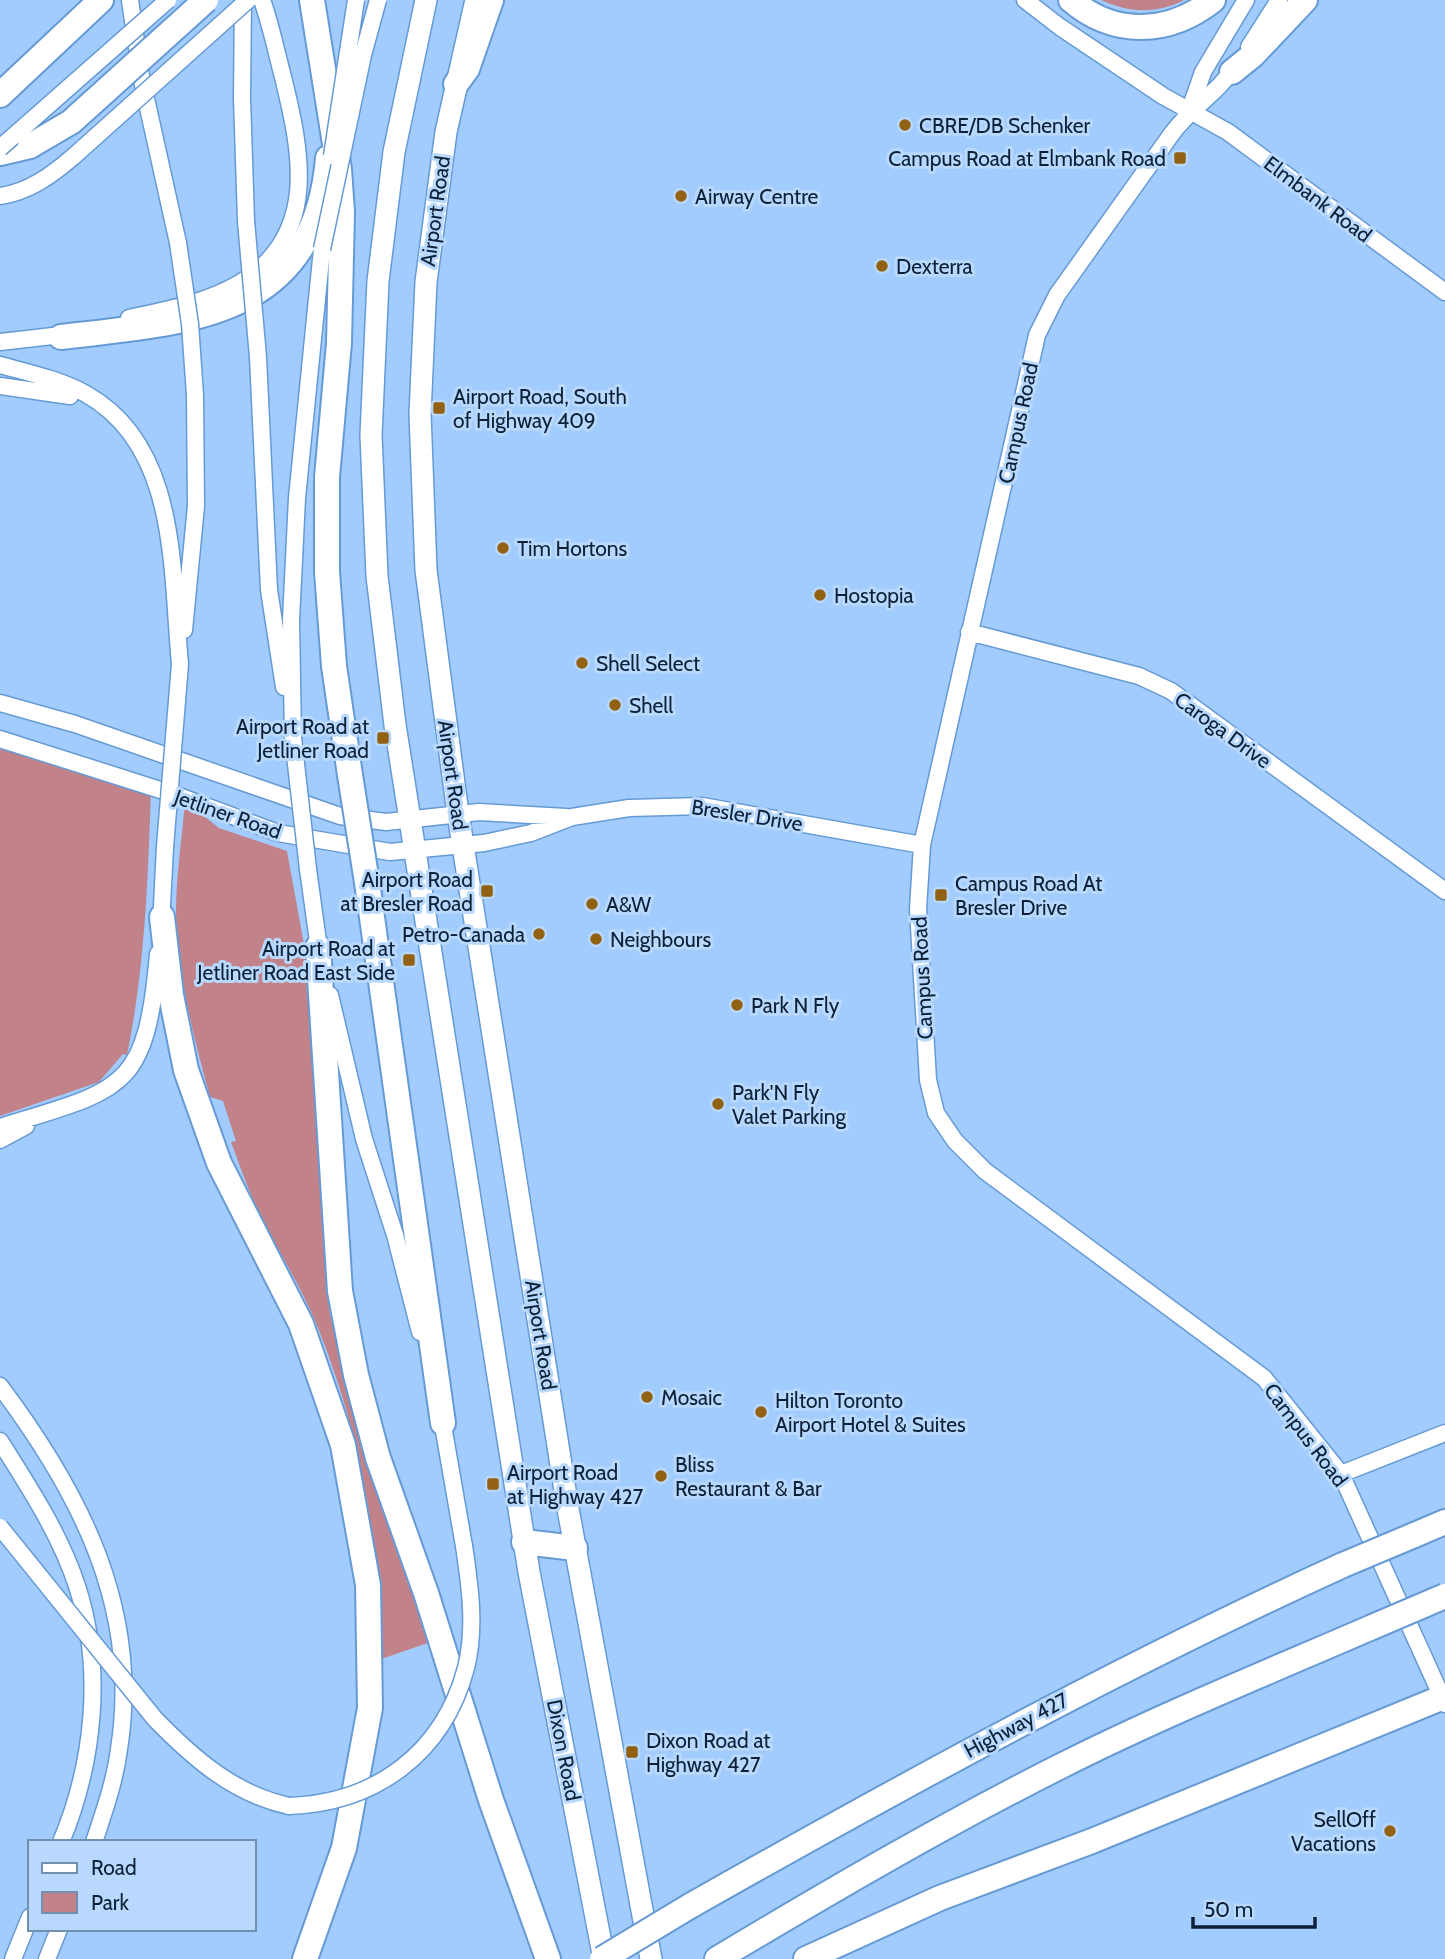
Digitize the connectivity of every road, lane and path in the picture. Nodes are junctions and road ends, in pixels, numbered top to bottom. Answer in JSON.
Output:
{"nodes":[{"id":1,"x":101,"y":0,"type":"edge"},
{"id":2,"x":130,"y":0,"type":"edge"},
{"id":3,"x":168,"y":0,"type":"edge"},
{"id":4,"x":206,"y":0,"type":"edge"},
{"id":5,"x":246,"y":0,"type":"edge"},
{"id":6,"x":262,"y":0,"type":"edge"},
{"id":7,"x":312,"y":0,"type":"edge"},
{"id":8,"x":356,"y":0,"type":"edge"},
{"id":9,"x":378,"y":0,"type":"edge"},
{"id":10,"x":426,"y":0,"type":"edge"},
{"id":11,"x":476,"y":0,"type":"edge"},
{"id":12,"x":491,"y":0,"type":"edge"},
{"id":13,"x":1025,"y":0,"type":"edge"},
{"id":14,"x":1071,"y":0,"type":"edge"},
{"id":15,"x":1213,"y":0,"type":"edge"},
{"id":16,"x":1246,"y":0,"type":"edge"},
{"id":17,"x":1279,"y":0,"type":"edge"},
{"id":18,"x":1305,"y":0,"type":"edge"},
{"id":19,"x":1232,"y":72,"type":"junction"},
{"id":20,"x":456,"y":83,"type":"junction"},
{"id":21,"x":0,"y":95,"type":"edge"},
{"id":22,"x":329,"y":102,"type":"junction"},
{"id":23,"x":1189,"y":112,"type":"junction"},
{"id":24,"x":0,"y":151,"type":"edge"},
{"id":25,"x":0,"y":196,"type":"edge"},
{"id":26,"x":321,"y":249,"type":"junction"},
{"id":27,"x":1445,"y":292,"type":"edge"},
{"id":28,"x":61,"y":337,"type":"junction"},
{"id":29,"x":0,"y":342,"type":"edge"},
{"id":30,"x":0,"y":365,"type":"edge"},
{"id":31,"x":0,"y":386,"type":"edge"},
{"id":32,"x":110,"y":411,"type":"junction"},
{"id":33,"x":969,"y":632,"type":"junction"},
{"id":34,"x":180,"y":663,"type":"junction"},
{"id":35,"x":0,"y":703,"type":"edge"},
{"id":36,"x":293,"y":738,"type":"junction"},
{"id":37,"x":0,"y":739,"type":"edge"},
{"id":38,"x":458,"y":814,"type":"junction"},
{"id":39,"x":572,"y":817,"type":"junction"},
{"id":40,"x":410,"y":819,"type":"junction"},
{"id":41,"x":922,"y":845,"type":"junction"},
{"id":42,"x":463,"y":846,"type":"junction"},
{"id":43,"x":415,"y":850,"type":"junction"},
{"id":44,"x":1445,"y":891,"type":"edge"},
{"id":45,"x":162,"y":917,"type":"junction"},
{"id":46,"x":318,"y":947,"type":"junction"},
{"id":47,"x":59,"y":1109,"type":"junction"},
{"id":48,"x":0,"y":1127,"type":"edge"},
{"id":49,"x":0,"y":1140,"type":"edge"},
{"id":50,"x":0,"y":1386,"type":"edge"},
{"id":51,"x":443,"y":1423,"type":"junction"},
{"id":52,"x":1445,"y":1433,"type":"edge"},
{"id":53,"x":0,"y":1441,"type":"edge"},
{"id":54,"x":1341,"y":1474,"type":"junction"},
{"id":55,"x":1445,"y":1522,"type":"edge"},
{"id":56,"x":0,"y":1527,"type":"edge"},
{"id":57,"x":524,"y":1542,"type":"junction"},
{"id":58,"x":575,"y":1548,"type":"junction"},
{"id":59,"x":1445,"y":1596,"type":"edge"},
{"id":60,"x":1443,"y":1701,"type":"edge"},
{"id":61,"x":62,"y":1840,"type":"edge"},
{"id":62,"x":95,"y":1840,"type":"edge"},
{"id":63,"x":28,"y":1922,"type":"edge"},
{"id":64,"x":58,"y":1931,"type":"edge"},
{"id":65,"x":13,"y":1959,"type":"edge"},
{"id":66,"x":47,"y":1959,"type":"edge"},
{"id":67,"x":305,"y":1959,"type":"edge"},
{"id":68,"x":548,"y":1959,"type":"edge"},
{"id":69,"x":603,"y":1959,"type":"edge"},
{"id":70,"x":651,"y":1959,"type":"edge"},
{"id":71,"x":716,"y":1959,"type":"edge"},
{"id":72,"x":806,"y":1959,"type":"edge"}],
"edges":[{"from":1,"to":21,"type":"highway"},
{"from":2,"to":34,"type":"street","bridge":true},
{"from":3,"to":24,"type":"street","bridge":true},
{"from":4,"to":24,"type":"highway","bridge":true},
{"from":5,"to":25,"type":"street","bridge":true},
{"from":5,"to":36,"type":"street","bridge":true},
{"from":6,"to":28,"type":"street"},
{"from":7,"to":22,"type":"highway"},
{"from":8,"to":26,"type":"street","bridge":true},
{"from":9,"to":26,"type":"street","bridge":true},
{"from":10,"to":40,"type":"main road"},
{"from":11,"to":20,"type":"main road","name":"Airport Road"},
{"from":12,"to":20,"type":"highway"},
{"from":13,"to":23,"type":"street","name":"Elmbank Road"},
{"from":14,"to":15,"type":"highway"},
{"from":16,"to":23,"type":"street","name":"Campus Road"},
{"from":17,"to":19,"type":"street","name":"Campus Road"},
{"from":18,"to":19,"type":"highway"},
{"from":19,"to":23,"type":"street","name":"Campus Road"},
{"from":20,"to":38,"type":"main road","name":"Airport Road"},
{"from":22,"to":28,"type":"highway"},
{"from":22,"to":51,"type":"highway","bridge":true},
{"from":23,"to":27,"type":"street","name":"Elmbank Road"},
{"from":23,"to":33,"type":"street","name":"Campus Road"},
{"from":26,"to":36,"type":"street"},
{"from":28,"to":29,"type":"street"},
{"from":30,"to":32,"type":"street"},
{"from":31,"to":32,"type":"street"},
{"from":32,"to":34,"type":"street"},
{"from":33,"to":41,"type":"street","name":"Campus Road"},
{"from":33,"to":44,"type":"street","name":"Caroga Drive"},
{"from":34,"to":45,"type":"street","bridge":true},
{"from":35,"to":40,"type":"street","name":"Jetliner Road"},
{"from":36,"to":46,"type":"street","bridge":true},
{"from":37,"to":43,"type":"street","name":"Jetliner Road"},
{"from":38,"to":39,"type":"street","name":"Bresler Drive"},
{"from":38,"to":40,"type":"street","name":"Jetliner Road"},
{"from":38,"to":42,"type":"main road","name":"Airport Road"},
{"from":39,"to":41,"type":"street","name":"Bresler Drive"},
{"from":39,"to":42,"type":"street","name":"Bresler Drive"},
{"from":40,"to":43,"type":"main road"},
{"from":41,"to":54,"type":"street","name":"Campus Road"},
{"from":42,"to":43,"type":"street","name":"Jetliner Road"},
{"from":42,"to":58,"type":"main road","name":"Airport Road"},
{"from":43,"to":57,"type":"main road"},
{"from":45,"to":47,"type":"street"},
{"from":45,"to":67,"type":"highway"},
{"from":46,"to":51,"type":"street"},
{"from":46,"to":68,"type":"highway"},
{"from":47,"to":48,"type":"street"},
{"from":47,"to":49,"type":"street"},
{"from":50,"to":62,"type":"street"},
{"from":51,"to":56,"type":"street","bridge":true},
{"from":52,"to":54,"type":"street"},
{"from":53,"to":61,"type":"street"},
{"from":54,"to":60,"type":"street","name":"Campus Road"},
{"from":55,"to":69,"type":"highway","name":"Highway 427","bridge":true},
{"from":57,"to":58,"type":"highway"},
{"from":57,"to":69,"type":"main road","name":"Dixon Road"},
{"from":58,"to":70,"type":"main road"},
{"from":59,"to":71,"type":"highway","bridge":true},
{"from":60,"to":72,"type":"highway"},
{"from":63,"to":65,"type":"street"},
{"from":64,"to":66,"type":"street"}]}
